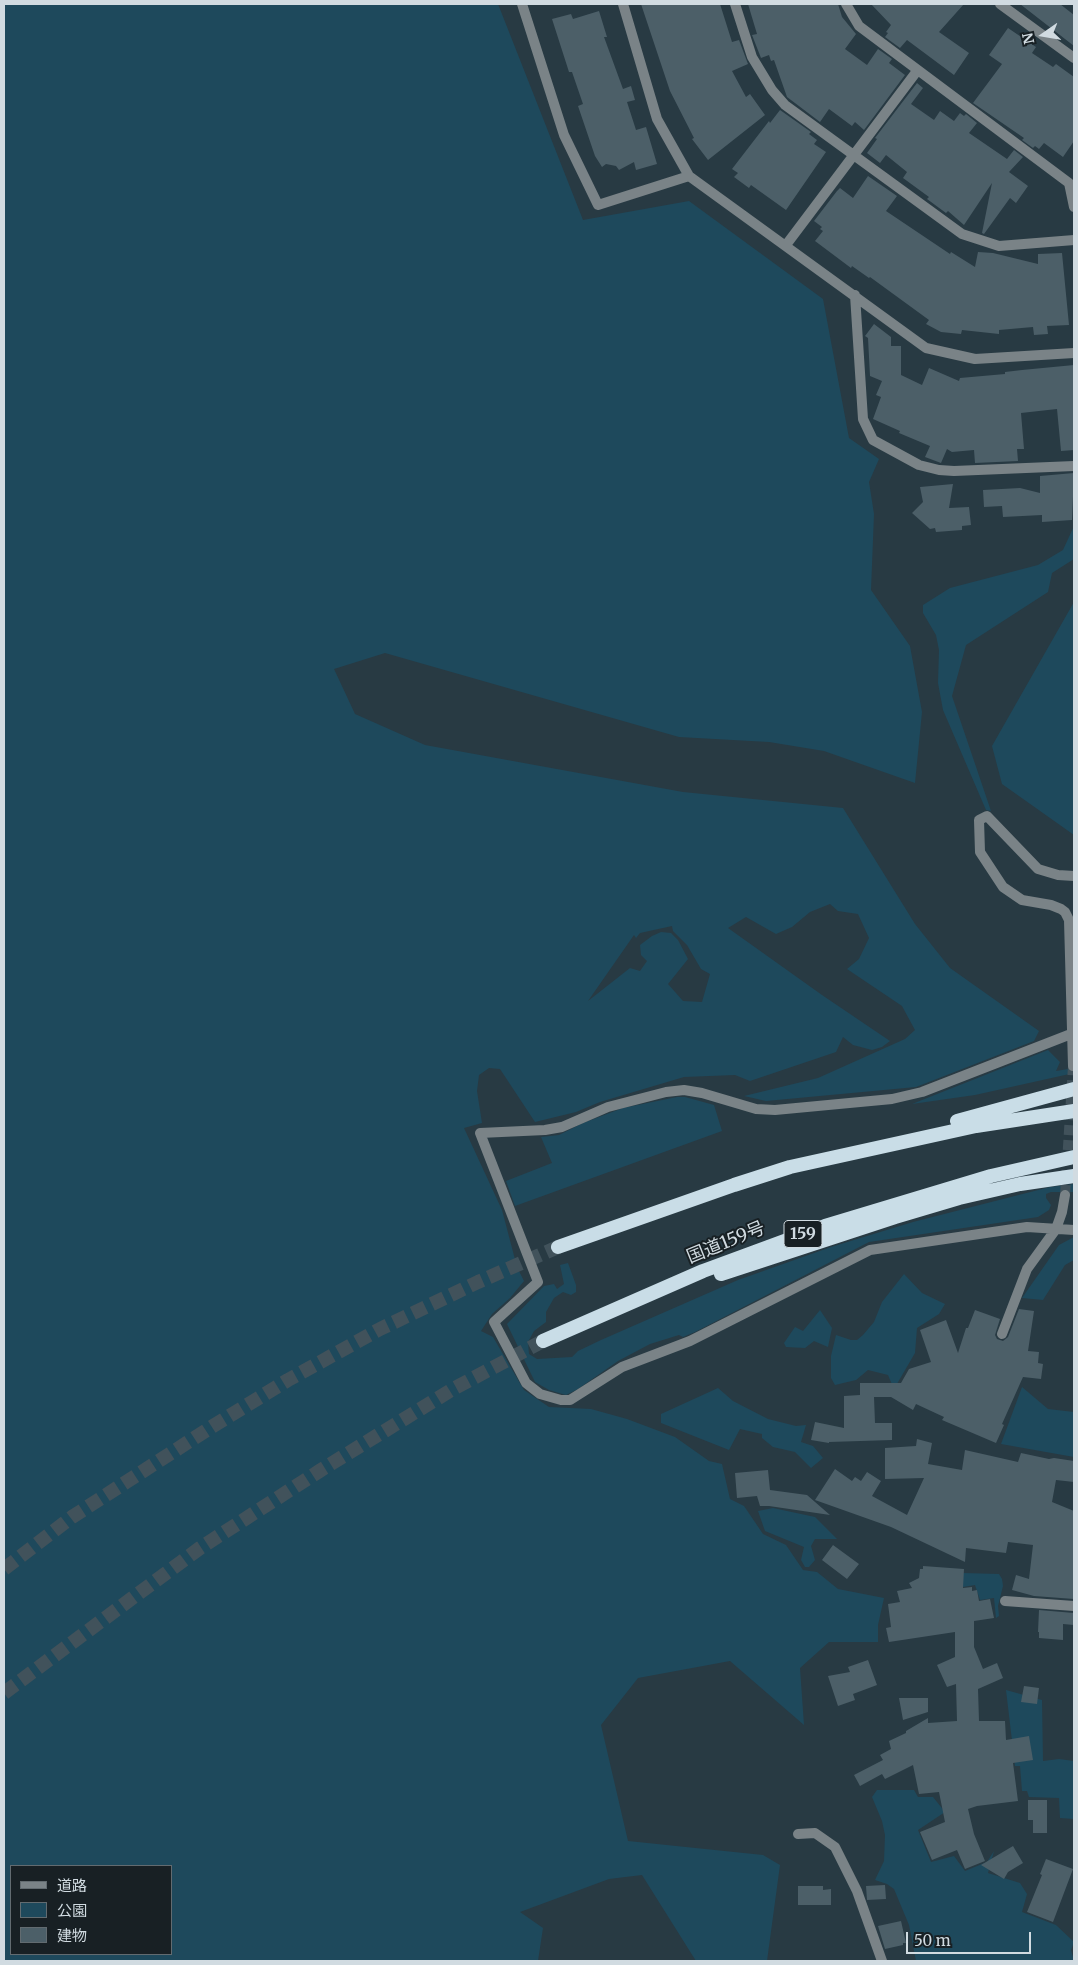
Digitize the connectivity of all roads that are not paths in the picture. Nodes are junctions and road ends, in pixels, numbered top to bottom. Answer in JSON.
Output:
{"nodes":[{"id":1,"x":522,"y":4,"type":"edge"},
{"id":2,"x":623,"y":4,"type":"edge"},
{"id":3,"x":735,"y":4,"type":"edge"},
{"id":4,"x":846,"y":4,"type":"edge"},
{"id":5,"x":1000,"y":4,"type":"edge"},
{"id":6,"x":1074,"y":58,"type":"edge"},
{"id":7,"x":917,"y":71,"type":"junction"},
{"id":8,"x":853,"y":155,"type":"junction"},
{"id":9,"x":689,"y":176,"type":"junction"},
{"id":10,"x":1072,"y":180,"type":"edge"},
{"id":11,"x":1074,"y":207,"type":"edge"},
{"id":12,"x":1074,"y":240,"type":"edge"},
{"id":13,"x":786,"y":245,"type":"junction"},
{"id":14,"x":855,"y":295,"type":"junction"},
{"id":15,"x":1074,"y":353,"type":"edge"},
{"id":16,"x":1074,"y":466,"type":"edge"},
{"id":17,"x":1074,"y":876,"type":"edge"},
{"id":18,"x":1071,"y":1034,"type":"junction"},
{"id":19,"x":1073,"y":1066,"type":"dead end"},
{"id":20,"x":1074,"y":1089,"type":"edge"},
{"id":21,"x":1074,"y":1112,"type":"edge"},
{"id":22,"x":1074,"y":1157,"type":"edge"},
{"id":23,"x":790,"y":1167,"type":"junction"},
{"id":24,"x":1074,"y":1176,"type":"edge"},
{"id":25,"x":1065,"y":1195,"type":"tunnel mouth"},
{"id":26,"x":1056,"y":1229,"type":"junction"},
{"id":27,"x":1074,"y":1230,"type":"edge"},
{"id":28,"x":558,"y":1247,"type":"tunnel mouth"},
{"id":29,"x":602,"y":1315,"type":"junction"},
{"id":30,"x":1002,"y":1334,"type":"dead end"},
{"id":31,"x":543,"y":1341,"type":"tunnel mouth"},
{"id":32,"x":1005,"y":1601,"type":"dead end"},
{"id":33,"x":1074,"y":1606,"type":"edge"},
{"id":34,"x":798,"y":1834,"type":"dead end"},
{"id":35,"x":882,"y":1961,"type":"edge"}],
"edges":[{"from":1,"to":9,"type":"street"},
{"from":2,"to":9,"type":"street"},
{"from":3,"to":8,"type":"street"},
{"from":4,"to":7,"type":"street"},
{"from":5,"to":6,"type":"street"},
{"from":7,"to":8,"type":"street"},
{"from":7,"to":10,"type":"street"},
{"from":8,"to":12,"type":"street"},
{"from":8,"to":13,"type":"street"},
{"from":9,"to":13,"type":"street"},
{"from":10,"to":11,"type":"street"},
{"from":13,"to":14,"type":"street"},
{"from":14,"to":15,"type":"street"},
{"from":14,"to":16,"type":"street"},
{"from":17,"to":18,"type":"street"},
{"from":18,"to":19,"type":"street"},
{"from":18,"to":26,"type":"street"},
{"from":20,"to":23,"type":"highway"},
{"from":21,"to":23,"type":"highway"},
{"from":22,"to":29,"type":"highway","name":"国道159号","number":"159"},
{"from":23,"to":28,"type":"highway"},
{"from":24,"to":29,"type":"highway","number":"159"},
{"from":25,"to":26,"type":"street"},
{"from":26,"to":27,"type":"street"},
{"from":26,"to":30,"type":"street"},
{"from":29,"to":31,"type":"highway","name":"国道159号","number":"159"},
{"from":32,"to":33,"type":"street"},
{"from":34,"to":35,"type":"street"}]}
